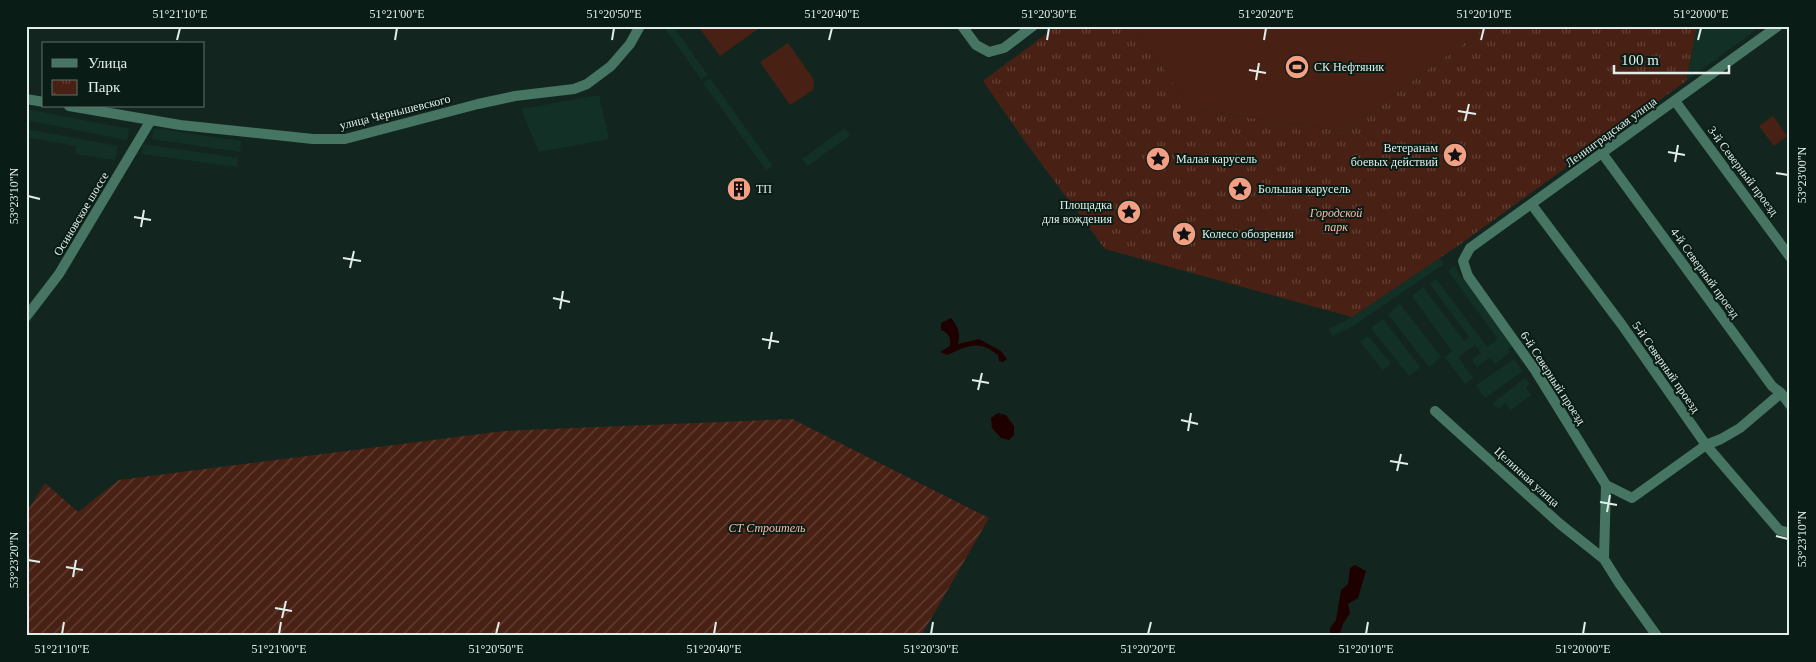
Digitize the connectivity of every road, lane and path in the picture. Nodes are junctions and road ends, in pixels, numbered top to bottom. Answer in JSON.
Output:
{"nodes":[{"id":1,"x":640,"y":26,"type":"edge"},
{"id":2,"x":962,"y":26,"type":"edge"},
{"id":3,"x":1033,"y":26,"type":"edge"},
{"id":4,"x":1778,"y":26,"type":"edge"},
{"id":5,"x":26,"y":99,"type":"edge"},
{"id":6,"x":1675,"y":101,"type":"junction"},
{"id":7,"x":42,"y":102,"type":"edge"},
{"id":8,"x":81,"y":108,"type":"edge"},
{"id":9,"x":151,"y":120,"type":"junction"},
{"id":10,"x":1602,"y":154,"type":"junction"},
{"id":11,"x":1532,"y":205,"type":"junction"},
{"id":12,"x":1790,"y":257,"type":"edge"},
{"id":13,"x":1463,"y":261,"type":"joint"},
{"id":14,"x":26,"y":317,"type":"edge"},
{"id":15,"x":1781,"y":393,"type":"junction"},
{"id":16,"x":1790,"y":405,"type":"edge"},
{"id":17,"x":1435,"y":411,"type":"dead end"},
{"id":18,"x":1706,"y":445,"type":"junction"},
{"id":19,"x":1606,"y":485,"type":"junction"},
{"id":20,"x":1790,"y":533,"type":"edge"},
{"id":21,"x":1604,"y":559,"type":"junction"},
{"id":22,"x":1657,"y":636,"type":"edge"}],
"edges":[{"from":1,"to":9,"type":"street","name":"улица Чернышевского"},
{"from":2,"to":3,"type":"street"},
{"from":4,"to":6,"type":"street","name":"Ленинградская улица"},
{"from":5,"to":7,"type":"street"},
{"from":6,"to":10,"type":"street","name":"Ленинградская улица"},
{"from":6,"to":12,"type":"street","name":"3-й Северный проезд"},
{"from":8,"to":9,"type":"street","name":"улица Чернышевского"},
{"from":9,"to":14,"type":"street","name":"Осиновское шоссе"},
{"from":10,"to":11,"type":"street","name":"Ленинградская улица"},
{"from":10,"to":15,"type":"street","name":"4-й Северный проезд"},
{"from":11,"to":13,"type":"street","name":"Ленинградская улица"},
{"from":11,"to":18,"type":"street","name":"5-й Северный проезд"},
{"from":13,"to":19,"type":"street","name":"6-й Северный проезд"},
{"from":15,"to":16,"type":"street","name":"4-й Северный проезд"},
{"from":15,"to":18,"type":"street"},
{"from":17,"to":21,"type":"street","name":"Целинная улица"},
{"from":18,"to":19,"type":"street"},
{"from":18,"to":20,"type":"street","name":"5-й Северный проезд"},
{"from":19,"to":21,"type":"street"},
{"from":21,"to":22,"type":"street","name":"Целинная улица"}]}
